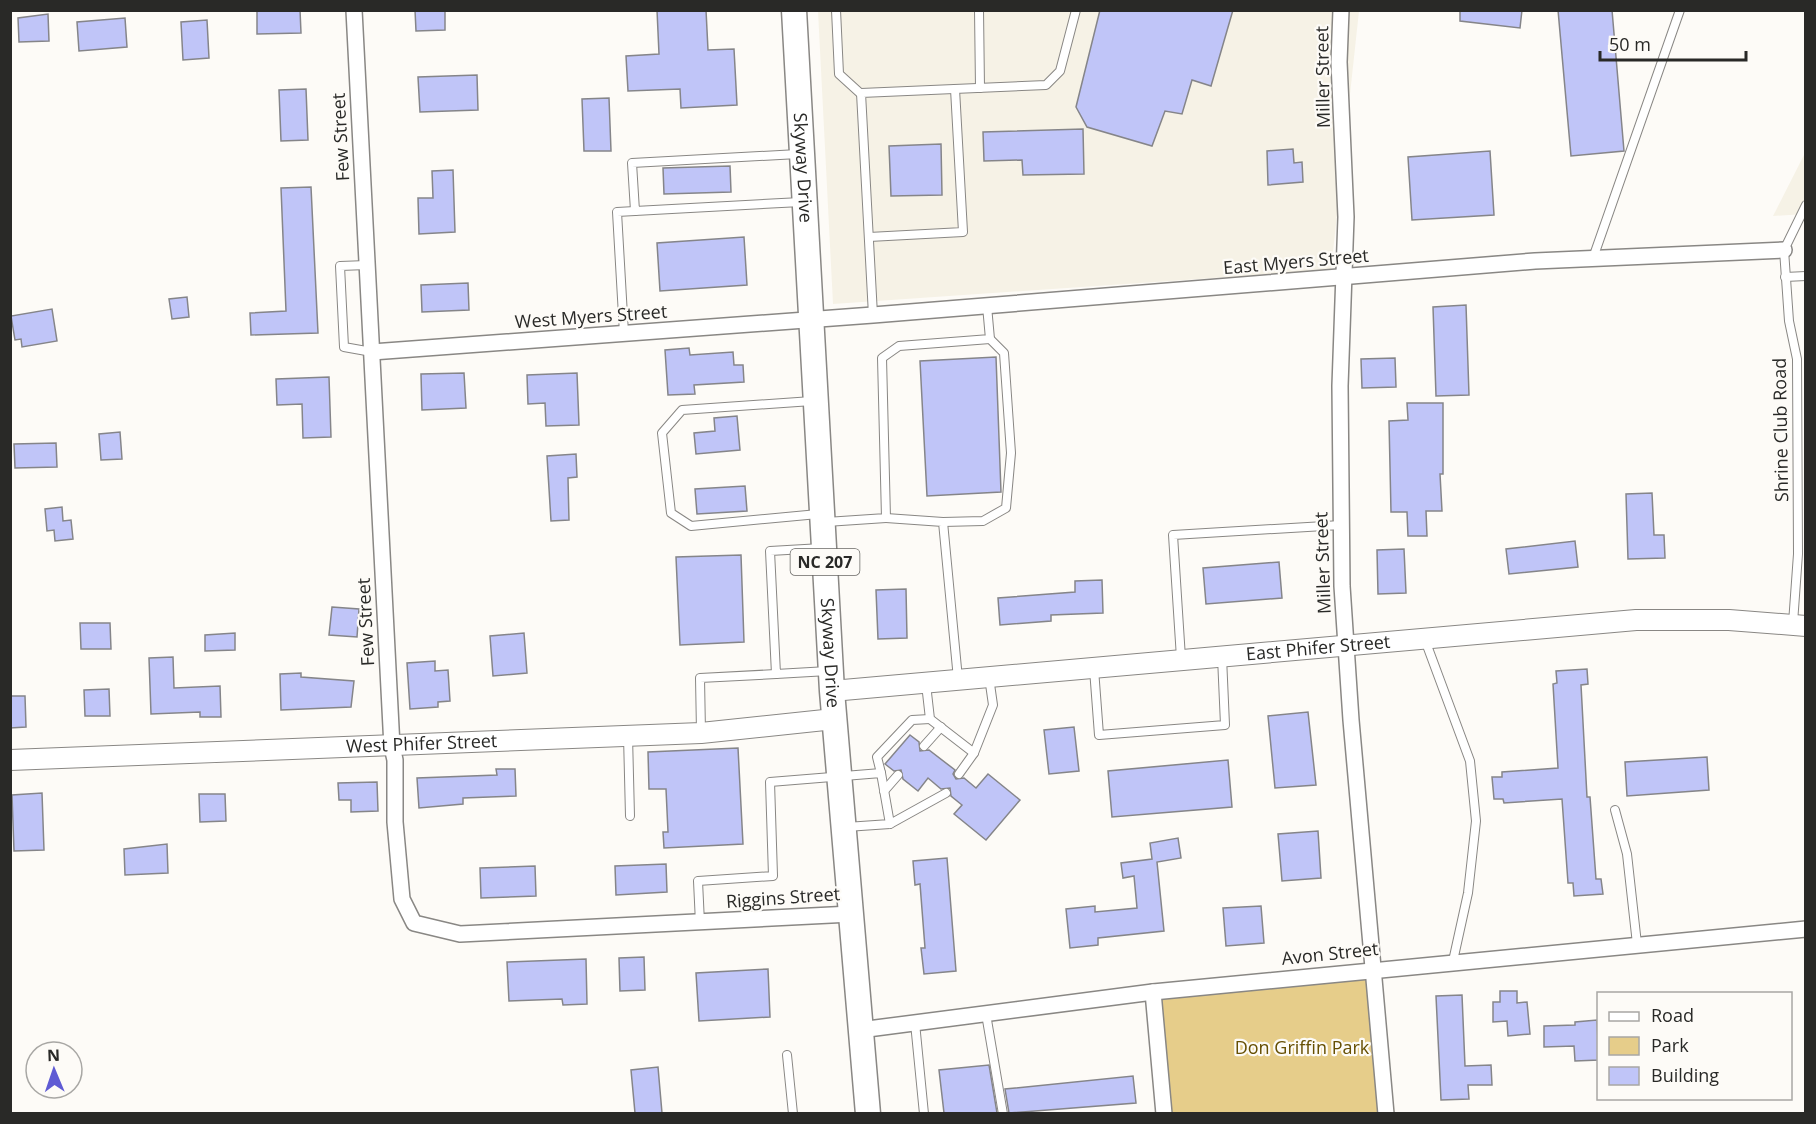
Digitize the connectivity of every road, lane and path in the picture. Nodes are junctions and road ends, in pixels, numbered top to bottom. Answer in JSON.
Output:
{"nodes":[{"id":1,"x":354,"y":10,"type":"edge"},
{"id":2,"x":794,"y":10,"type":"edge"},
{"id":3,"x":836,"y":10,"type":"edge"},
{"id":4,"x":979,"y":10,"type":"edge"},
{"id":5,"x":1076,"y":10,"type":"edge"},
{"id":6,"x":1341,"y":10,"type":"edge"},
{"id":7,"x":1680,"y":10,"type":"edge"},
{"id":8,"x":980,"y":88,"type":"junction"},
{"id":9,"x":955,"y":89,"type":"junction"},
{"id":10,"x":861,"y":94,"type":"junction"},
{"id":11,"x":802,"y":154,"type":"junction"},
{"id":12,"x":805,"y":202,"type":"junction"},
{"id":13,"x":1806,"y":205,"type":"edge"},
{"id":14,"x":635,"y":211,"type":"junction"},
{"id":15,"x":869,"y":237,"type":"junction"},
{"id":16,"x":1784,"y":250,"type":"junction"},
{"id":17,"x":1593,"y":258,"type":"junction"},
{"id":18,"x":367,"y":265,"type":"junction"},
{"id":19,"x":1806,"y":276,"type":"edge"},
{"id":20,"x":1785,"y":277,"type":"junction"},
{"id":21,"x":1342,"y":278,"type":"junction"},
{"id":22,"x":987,"y":306,"type":"junction"},
{"id":23,"x":873,"y":315,"type":"junction"},
{"id":24,"x":812,"y":320,"type":"junction"},
{"id":25,"x":624,"y":333,"type":"junction"},
{"id":26,"x":990,"y":339,"type":"junction"},
{"id":27,"x":372,"y":352,"type":"junction"},
{"id":28,"x":816,"y":400,"type":"junction"},
{"id":29,"x":822,"y":518,"type":"junction"},
{"id":30,"x":886,"y":518,"type":"junction"},
{"id":31,"x":944,"y":522,"type":"junction"},
{"id":32,"x":1341,"y":525,"type":"junction"},
{"id":33,"x":824,"y":548,"type":"junction"},
{"id":34,"x":1799,"y":625,"type":"edge"},
{"id":35,"x":1425,"y":638,"type":"junction"},
{"id":36,"x":1346,"y":645,"type":"junction"},
{"id":37,"x":1221,"y":656,"type":"junction"},
{"id":38,"x":1182,"y":660,"type":"junction"},
{"id":39,"x":1094,"y":668,"type":"junction"},
{"id":40,"x":776,"y":674,"type":"junction"},
{"id":41,"x":989,"y":677,"type":"junction"},
{"id":42,"x":958,"y":680,"type":"junction"},
{"id":43,"x":831,"y":681,"type":"junction"},
{"id":44,"x":926,"y":683,"type":"junction"},
{"id":45,"x":834,"y":719,"type":"junction"},
{"id":46,"x":930,"y":719,"type":"junction"},
{"id":47,"x":940,"y":727,"type":"junction"},
{"id":48,"x":701,"y":733,"type":"junction"},
{"id":49,"x":627,"y":735,"type":"junction"},
{"id":50,"x":924,"y":746,"type":"dead end"},
{"id":51,"x":392,"y":747,"type":"junction"},
{"id":52,"x":974,"y":753,"type":"junction"},
{"id":53,"x":10,"y":760,"type":"edge"},
{"id":54,"x":880,"y":773,"type":"junction"},
{"id":55,"x":959,"y":774,"type":"dead end"},
{"id":56,"x":898,"y":775,"type":"dead end"},
{"id":57,"x":838,"y":778,"type":"junction"},
{"id":58,"x":884,"y":791,"type":"junction"},
{"id":59,"x":946,"y":793,"type":"dead end"},
{"id":60,"x":1615,"y":810,"type":"dead end"},
{"id":61,"x":630,"y":816,"type":"dead end"},
{"id":62,"x":890,"y":824,"type":"junction"},
{"id":63,"x":843,"y":828,"type":"junction"},
{"id":64,"x":851,"y":914,"type":"junction"},
{"id":65,"x":718,"y":922,"type":"joint"},
{"id":66,"x":700,"y":923,"type":"junction"},
{"id":67,"x":1806,"y":929,"type":"edge"},
{"id":68,"x":1637,"y":944,"type":"junction"},
{"id":69,"x":1453,"y":961,"type":"junction"},
{"id":70,"x":1372,"y":969,"type":"junction"},
{"id":71,"x":1153,"y":992,"type":"junction"},
{"id":72,"x":986,"y":1014,"type":"junction"},
{"id":73,"x":915,"y":1023,"type":"junction"},
{"id":74,"x":860,"y":1030,"type":"junction"},
{"id":75,"x":788,"y":1055,"type":"dead end"},
{"id":76,"x":793,"y":1113,"type":"edge"},
{"id":77,"x":868,"y":1113,"type":"edge"},
{"id":78,"x":924,"y":1113,"type":"edge"},
{"id":79,"x":1003,"y":1113,"type":"edge"},
{"id":80,"x":1164,"y":1113,"type":"edge"},
{"id":81,"x":1386,"y":1113,"type":"edge"}],
"edges":[{"from":1,"to":18,"type":"street","name":"Few Street"},
{"from":2,"to":11,"type":"main road","name":"Skyway Drive","number":"NC 207"},
{"from":3,"to":10,"type":"lane"},
{"from":4,"to":8,"type":"lane"},
{"from":5,"to":8,"type":"lane"},
{"from":6,"to":21,"type":"street","name":"Miller Street"},
{"from":7,"to":17,"type":"lane"},
{"from":8,"to":9,"type":"lane"},
{"from":9,"to":10,"type":"lane"},
{"from":9,"to":15,"type":"lane"},
{"from":10,"to":15,"type":"lane"},
{"from":11,"to":12,"type":"main road","name":"Skyway Drive","number":"NC 207"},
{"from":11,"to":14,"type":"lane"},
{"from":12,"to":14,"type":"lane"},
{"from":12,"to":24,"type":"main road","name":"Skyway Drive","number":"NC 207"},
{"from":13,"to":16,"type":"lane","name":"Shrine Club Road"},
{"from":14,"to":25,"type":"lane"},
{"from":15,"to":23,"type":"lane"},
{"from":16,"to":17,"type":"street","name":"East Myers Street"},
{"from":16,"to":20,"type":"lane","name":"Shrine Club Road"},
{"from":17,"to":21,"type":"street","name":"East Myers Street"},
{"from":18,"to":27,"type":"street","name":"Few Street"},
{"from":18,"to":27,"type":"lane"},
{"from":19,"to":20,"type":"lane"},
{"from":20,"to":34,"type":"lane","name":"Shrine Club Road"},
{"from":21,"to":22,"type":"street","name":"East Myers Street"},
{"from":21,"to":32,"type":"street","name":"Miller Street"},
{"from":22,"to":23,"type":"street","name":"East Myers Street"},
{"from":22,"to":26,"type":"lane"},
{"from":23,"to":24,"type":"street","name":"East Myers Street"},
{"from":24,"to":25,"type":"street","name":"West Myers Street"},
{"from":24,"to":28,"type":"main road","name":"Skyway Drive","number":"NC 207"},
{"from":25,"to":27,"type":"street","name":"West Myers Street"},
{"from":26,"to":30,"type":"lane"},
{"from":26,"to":31,"type":"lane"},
{"from":27,"to":51,"type":"street","name":"Few Street"},
{"from":28,"to":29,"type":"main road","name":"Skyway Drive","number":"NC 207"},
{"from":28,"to":29,"type":"lane"},
{"from":29,"to":30,"type":"lane"},
{"from":29,"to":33,"type":"main road","name":"Skyway Drive","number":"NC 207"},
{"from":30,"to":31,"type":"lane"},
{"from":31,"to":42,"type":"lane"},
{"from":32,"to":36,"type":"street","name":"Miller Street"},
{"from":32,"to":38,"type":"lane"},
{"from":33,"to":40,"type":"lane"},
{"from":33,"to":43,"type":"main road","name":"Skyway Drive","number":"NC 207"},
{"from":34,"to":35,"type":"street","name":"East Phifer Street"},
{"from":35,"to":36,"type":"street","name":"East Phifer Street"},
{"from":35,"to":69,"type":"lane"},
{"from":36,"to":37,"type":"street","name":"East Phifer Street"},
{"from":36,"to":70,"type":"street","name":"Miller Street"},
{"from":37,"to":38,"type":"street","name":"East Phifer Street"},
{"from":37,"to":39,"type":"lane"},
{"from":38,"to":39,"type":"street","name":"East Phifer Street"},
{"from":39,"to":41,"type":"street","name":"East Phifer Street"},
{"from":40,"to":43,"type":"lane"},
{"from":40,"to":48,"type":"lane"},
{"from":41,"to":42,"type":"street","name":"East Phifer Street"},
{"from":41,"to":52,"type":"lane"},
{"from":42,"to":44,"type":"street","name":"East Phifer Street"},
{"from":43,"to":44,"type":"street","name":"East Phifer Street"},
{"from":43,"to":45,"type":"main road","name":"Skyway Drive","number":"NC 207"},
{"from":44,"to":46,"type":"lane"},
{"from":45,"to":48,"type":"street","name":"West Phifer Street"},
{"from":45,"to":57,"type":"main road","name":"Skyway Drive","number":"NC 207"},
{"from":46,"to":47,"type":"lane"},
{"from":46,"to":54,"type":"lane"},
{"from":47,"to":50,"type":"lane"},
{"from":47,"to":52,"type":"lane"},
{"from":48,"to":49,"type":"street","name":"West Phifer Street"},
{"from":49,"to":51,"type":"street","name":"West Phifer Street"},
{"from":49,"to":61,"type":"lane"},
{"from":51,"to":53,"type":"street","name":"West Phifer Street"},
{"from":51,"to":66,"type":"street","name":"Few Street"},
{"from":52,"to":55,"type":"lane"},
{"from":54,"to":57,"type":"lane"},
{"from":54,"to":58,"type":"lane"},
{"from":56,"to":58,"type":"lane"},
{"from":57,"to":63,"type":"main road","name":"Skyway Drive","number":"NC 207"},
{"from":57,"to":66,"type":"lane"},
{"from":58,"to":62,"type":"lane"},
{"from":59,"to":62,"type":"lane"},
{"from":60,"to":68,"type":"lane"},
{"from":62,"to":63,"type":"lane"},
{"from":63,"to":64,"type":"main road","name":"Skyway Drive","number":"NC 207"},
{"from":64,"to":65,"type":"street","name":"Riggins Street"},
{"from":64,"to":74,"type":"main road","name":"Skyway Drive","number":"NC 207"},
{"from":65,"to":66,"type":"street","name":"Few Street"},
{"from":67,"to":68,"type":"street","name":"Avon Street"},
{"from":68,"to":69,"type":"street","name":"Avon Street"},
{"from":69,"to":70,"type":"street","name":"Avon Street"},
{"from":70,"to":71,"type":"street","name":"Avon Street"},
{"from":70,"to":81,"type":"street","name":"Miller Street"},
{"from":71,"to":72,"type":"street","name":"Avon Street"},
{"from":71,"to":80,"type":"street"},
{"from":72,"to":73,"type":"street","name":"Avon Street"},
{"from":72,"to":79,"type":"lane"},
{"from":73,"to":74,"type":"street","name":"Avon Street"},
{"from":73,"to":78,"type":"lane"},
{"from":74,"to":77,"type":"main road","name":"Skyway Drive","number":"NC 207"},
{"from":75,"to":76,"type":"lane"}]}
